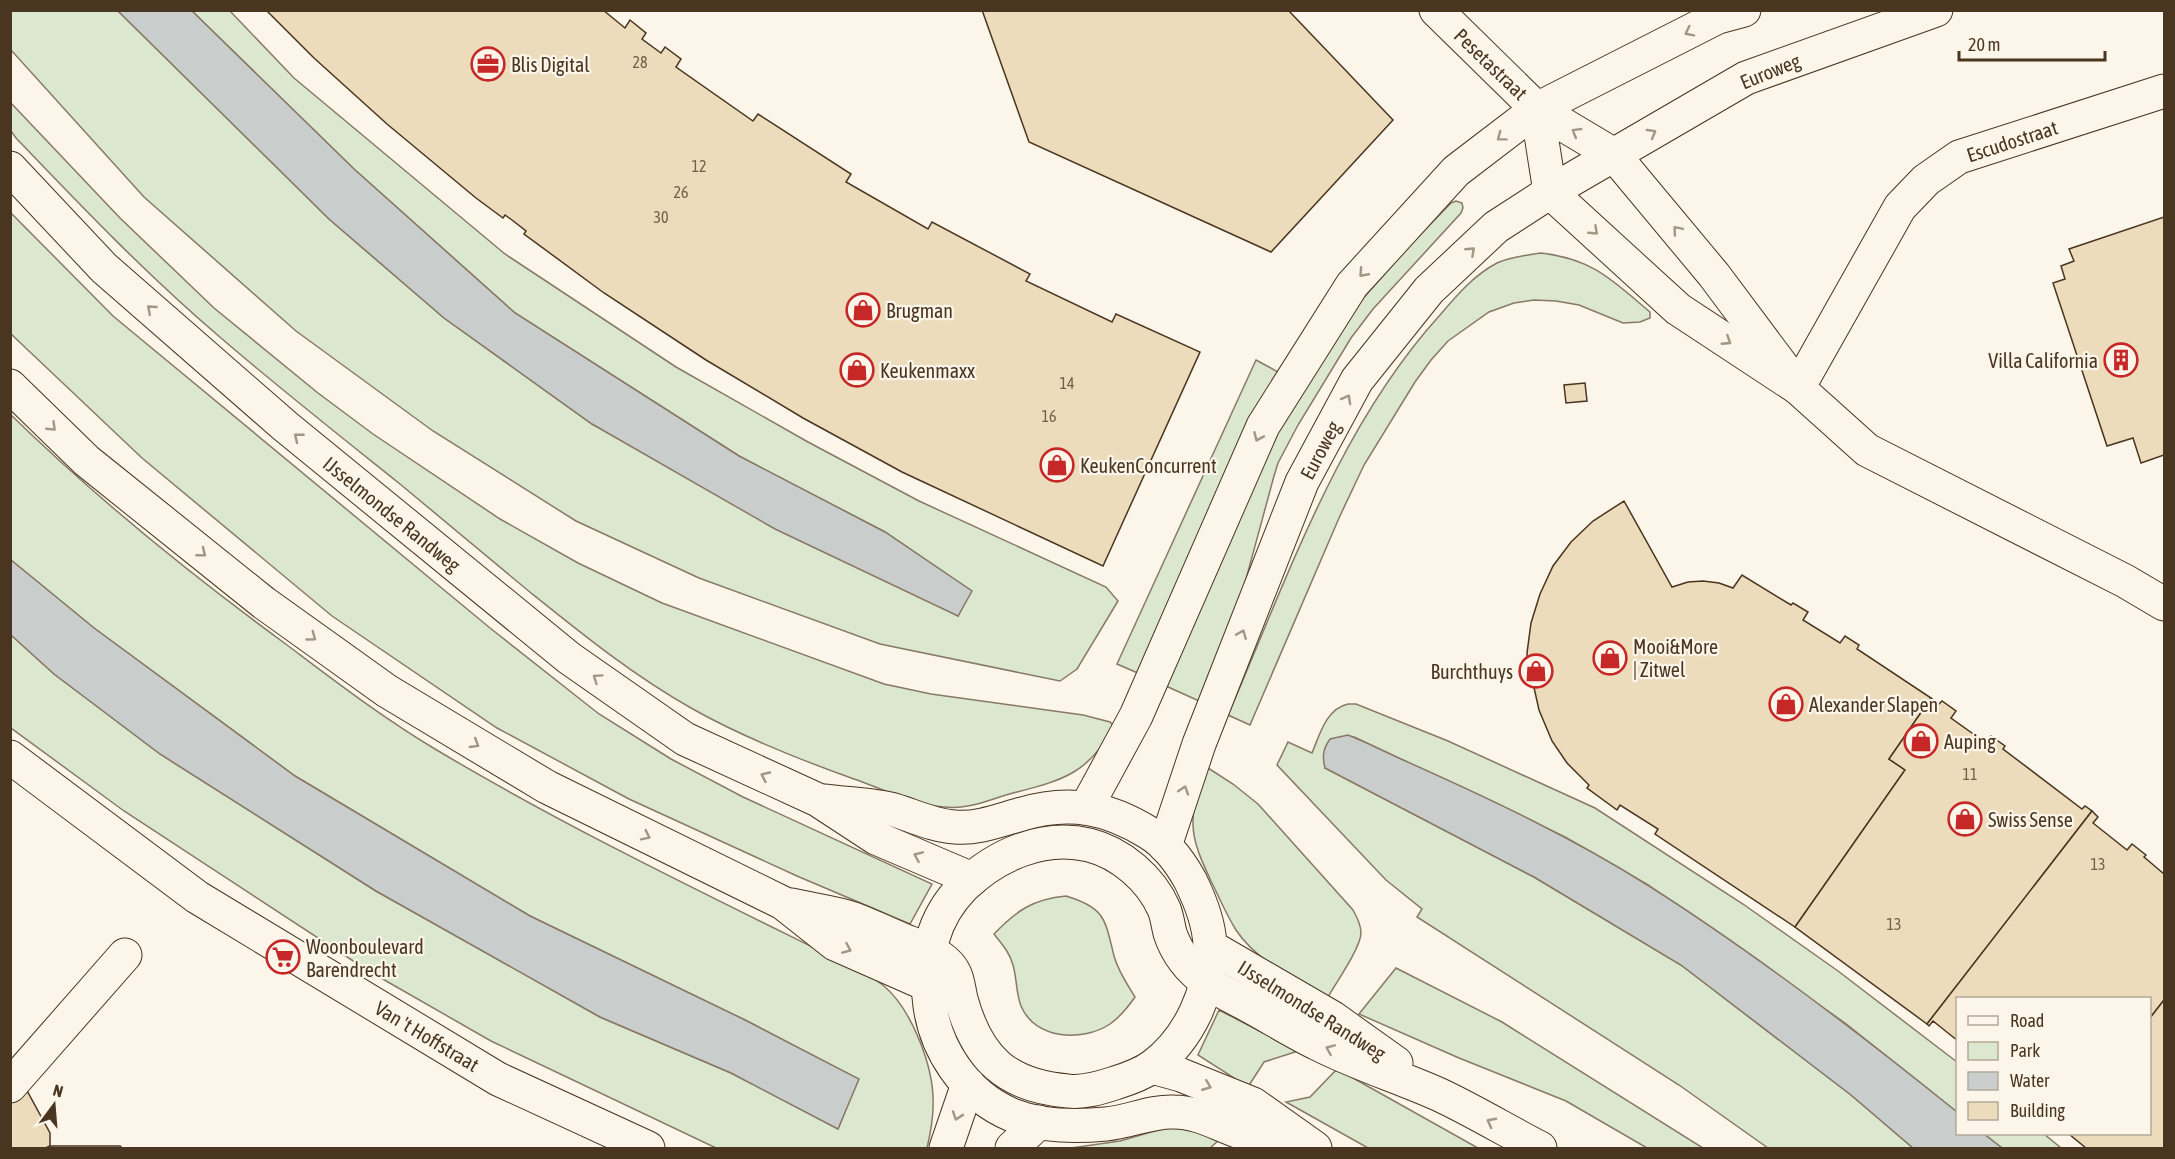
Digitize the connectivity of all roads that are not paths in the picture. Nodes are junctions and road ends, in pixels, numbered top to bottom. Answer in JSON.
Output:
{"nodes":[{"id":1,"x":1436,"y":10,"type":"edge"},
{"id":2,"x":1744,"y":10,"type":"edge"},
{"id":3,"x":1936,"y":10,"type":"edge"},
{"id":4,"x":2164,"y":91,"type":"edge"},
{"id":5,"x":1537,"y":109,"type":"junction"},
{"id":6,"x":1614,"y":155,"type":"junction"},
{"id":7,"x":10,"y":168,"type":"edge"},
{"id":8,"x":1551,"y":192,"type":"junction"},
{"id":9,"x":10,"y":386,"type":"edge"},
{"id":10,"x":1798,"y":388,"type":"junction"},
{"id":11,"x":2164,"y":604,"type":"edge"},
{"id":12,"x":10,"y":757,"type":"edge"},
{"id":13,"x":818,"y":800,"type":"junction"},
{"id":14,"x":1086,"y":808,"type":"junction"},
{"id":15,"x":1066,"y":842,"type":"junction"},
{"id":16,"x":1165,"y":846,"type":"junction"},
{"id":17,"x":972,"y":879,"type":"junction"},
{"id":18,"x":783,"y":903,"type":"junction"},
{"id":19,"x":1210,"y":947,"type":"junction"},
{"id":20,"x":928,"y":951,"type":"junction"},
{"id":21,"x":125,"y":955,"type":"dead end"},
{"id":22,"x":1206,"y":982,"type":"junction"},
{"id":23,"x":928,"y":985,"type":"junction"},
{"id":24,"x":1152,"y":1067,"type":"junction"},
{"id":25,"x":968,"y":1084,"type":"junction"},
{"id":26,"x":10,"y":1086,"type":"edge"},
{"id":27,"x":1069,"y":1092,"type":"junction"},
{"id":28,"x":1442,"y":1096,"type":"junction"},
{"id":29,"x":1039,"y":1122,"type":"junction"},
{"id":30,"x":648,"y":1149,"type":"edge"},
{"id":31,"x":946,"y":1149,"type":"edge"},
{"id":32,"x":1012,"y":1149,"type":"edge"},
{"id":33,"x":1287,"y":1149,"type":"edge"},
{"id":34,"x":1315,"y":1149,"type":"edge"},
{"id":35,"x":1540,"y":1149,"type":"edge"}],
"edges":[{"from":1,"to":5,"type":"main road","name":"Pesetastraat"},
{"from":2,"to":5,"type":"main road","one_way":true},
{"from":6,"to":3,"type":"main road","name":"Euroweg","one_way":true},
{"from":4,"to":10,"type":"main road","name":"Escudostraat"},
{"from":6,"to":5,"type":"main road","one_way":true},
{"from":5,"to":8,"type":"main road","name":"Pesetastraat"},
{"from":5,"to":14,"type":"main road","one_way":true},
{"from":6,"to":8,"type":"main road","name":"Euroweg"},
{"from":10,"to":6,"type":"main road","one_way":true},
{"from":13,"to":7,"type":"main road","name":"IJsselmondse Randweg","one_way":true},
{"from":8,"to":10,"type":"main road","one_way":true},
{"from":16,"to":8,"type":"main road","name":"Euroweg","one_way":true},
{"from":9,"to":18,"type":"main road","one_way":true},
{"from":10,"to":11,"type":"main road"},
{"from":12,"to":30,"type":"main road","name":"Van 't Hoffstraat"},
{"from":13,"to":14,"type":"main road","name":"IJsselmondse Randweg"},
{"from":17,"to":13,"type":"main road","name":"IJsselmondse Randweg","one_way":true},
{"from":14,"to":15,"type":"main road"},
{"from":14,"to":16,"type":"main road","name":"IJsselmondse Randweg"},
{"from":15,"to":17,"type":"main road","name":"IJsselmondse Randweg"},
{"from":15,"to":22,"type":"main road","name":"IJsselmondse Randweg"},
{"from":16,"to":19,"type":"main road","name":"IJsselmondse Randweg"},
{"from":17,"to":20,"type":"main road","name":"IJsselmondse Randweg"},
{"from":18,"to":20,"type":"main road"},
{"from":18,"to":23,"type":"main road","one_way":true},
{"from":19,"to":22,"type":"main road","name":"IJsselmondse Randweg"},
{"from":19,"to":28,"type":"main road","name":"IJsselmondse Randweg"},
{"from":20,"to":23,"type":"main road"},
{"from":20,"to":27,"type":"main road","name":"IJsselmondse Randweg"},
{"from":21,"to":26,"type":"main road"},
{"from":22,"to":24,"type":"main road","name":"IJsselmondse Randweg"},
{"from":28,"to":22,"type":"main road","name":"IJsselmondse Randweg","one_way":true},
{"from":23,"to":25,"type":"main road"},
{"from":24,"to":27,"type":"main road","name":"IJsselmondse Randweg"},
{"from":24,"to":34,"type":"main road","one_way":true},
{"from":25,"to":29,"type":"main road"},
{"from":25,"to":31,"type":"main road","one_way":true},
{"from":27,"to":29,"type":"main road"},
{"from":35,"to":28,"type":"main road","name":"IJsselmondse Randweg","one_way":true},
{"from":29,"to":32,"type":"main road"},
{"from":29,"to":33,"type":"main road"}]}
